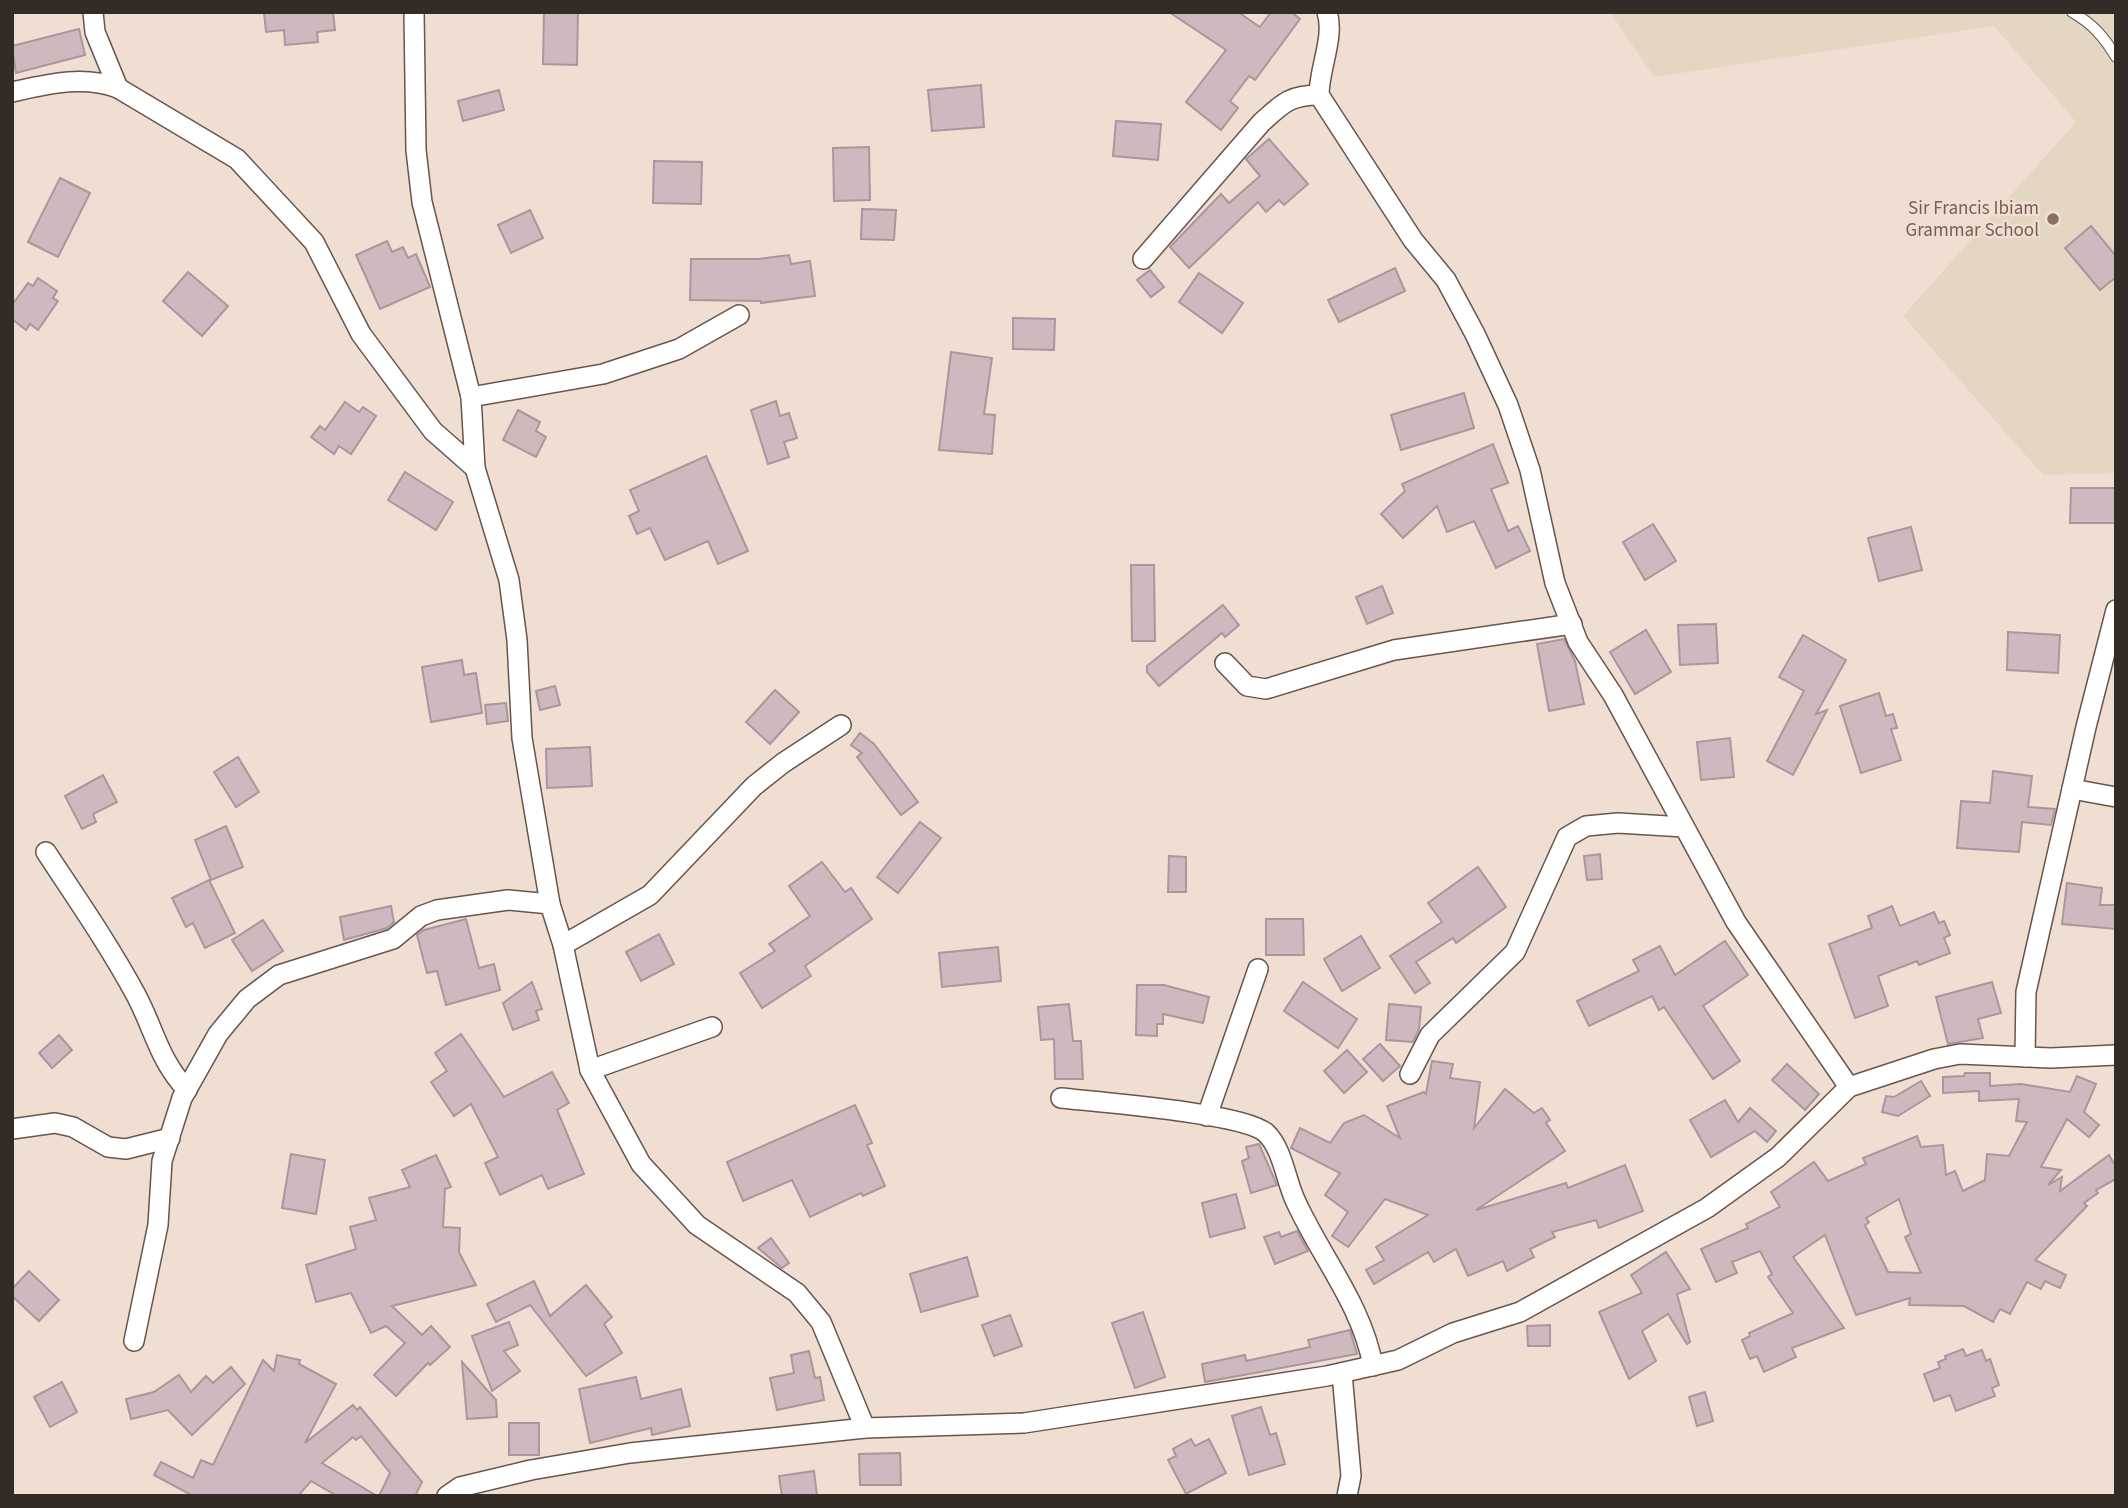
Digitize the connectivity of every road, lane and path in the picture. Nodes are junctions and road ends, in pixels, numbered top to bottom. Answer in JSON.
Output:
{"nodes":[{"id":1,"x":93,"y":12,"type":"edge"},
{"id":2,"x":414,"y":12,"type":"edge"},
{"id":3,"x":1327,"y":12,"type":"edge"},
{"id":4,"x":2072,"y":12,"type":"edge"},
{"id":5,"x":2116,"y":58,"type":"edge"},
{"id":6,"x":118,"y":88,"type":"junction"},
{"id":7,"x":12,"y":92,"type":"edge"},
{"id":8,"x":1319,"y":95,"type":"junction"},
{"id":9,"x":1143,"y":259,"type":"dead end"},
{"id":10,"x":739,"y":315,"type":"dead end"},
{"id":11,"x":471,"y":397,"type":"junction"},
{"id":12,"x":475,"y":468,"type":"junction"},
{"id":13,"x":2116,"y":610,"type":"edge"},
{"id":14,"x":1572,"y":624,"type":"junction"},
{"id":15,"x":1225,"y":663,"type":"dead end"},
{"id":16,"x":841,"y":725,"type":"dead end"},
{"id":17,"x":2072,"y":789,"type":"junction"},
{"id":18,"x":2116,"y":797,"type":"edge"},
{"id":19,"x":1684,"y":827,"type":"junction"},
{"id":20,"x":46,"y":852,"type":"dead end"},
{"id":21,"x":550,"y":904,"type":"junction"},
{"id":22,"x":563,"y":945,"type":"junction"},
{"id":23,"x":1258,"y":968,"type":"dead end"},
{"id":24,"x":712,"y":1027,"type":"dead end"},
{"id":25,"x":2116,"y":1055,"type":"edge"},
{"id":26,"x":2025,"y":1057,"type":"junction"},
{"id":27,"x":590,"y":1070,"type":"junction"},
{"id":28,"x":1410,"y":1074,"type":"dead end"},
{"id":29,"x":1849,"y":1087,"type":"junction"},
{"id":30,"x":187,"y":1090,"type":"junction"},
{"id":31,"x":1061,"y":1098,"type":"dead end"},
{"id":32,"x":1207,"y":1116,"type":"junction"},
{"id":33,"x":12,"y":1129,"type":"edge"},
{"id":34,"x":170,"y":1138,"type":"junction"},
{"id":35,"x":134,"y":1341,"type":"dead end"},
{"id":36,"x":1373,"y":1366,"type":"junction"},
{"id":37,"x":1342,"y":1373,"type":"junction"},
{"id":38,"x":865,"y":1428,"type":"junction"},
{"id":39,"x":447,"y":1496,"type":"edge"},
{"id":40,"x":1346,"y":1496,"type":"edge"}],
"edges":[{"from":1,"to":6,"type":"street"},
{"from":2,"to":11,"type":"street"},
{"from":3,"to":8,"type":"street"},
{"from":4,"to":5,"type":"lane"},
{"from":6,"to":7,"type":"street"},
{"from":6,"to":12,"type":"street"},
{"from":8,"to":9,"type":"street"},
{"from":8,"to":14,"type":"street"},
{"from":10,"to":11,"type":"street"},
{"from":11,"to":12,"type":"street"},
{"from":12,"to":21,"type":"street"},
{"from":13,"to":17,"type":"street"},
{"from":14,"to":15,"type":"street"},
{"from":14,"to":19,"type":"street"},
{"from":16,"to":22,"type":"street"},
{"from":17,"to":18,"type":"street"},
{"from":17,"to":26,"type":"street"},
{"from":19,"to":28,"type":"street"},
{"from":19,"to":29,"type":"street"},
{"from":20,"to":30,"type":"street"},
{"from":21,"to":22,"type":"street"},
{"from":21,"to":30,"type":"street"},
{"from":22,"to":27,"type":"street"},
{"from":23,"to":32,"type":"street"},
{"from":24,"to":27,"type":"street"},
{"from":25,"to":26,"type":"street"},
{"from":26,"to":29,"type":"street"},
{"from":27,"to":38,"type":"street"},
{"from":29,"to":36,"type":"street"},
{"from":30,"to":34,"type":"street"},
{"from":31,"to":32,"type":"street"},
{"from":32,"to":36,"type":"street"},
{"from":33,"to":34,"type":"street"},
{"from":34,"to":35,"type":"street"},
{"from":36,"to":37,"type":"street"},
{"from":37,"to":38,"type":"street"},
{"from":37,"to":40,"type":"street"},
{"from":38,"to":39,"type":"street"}]}
